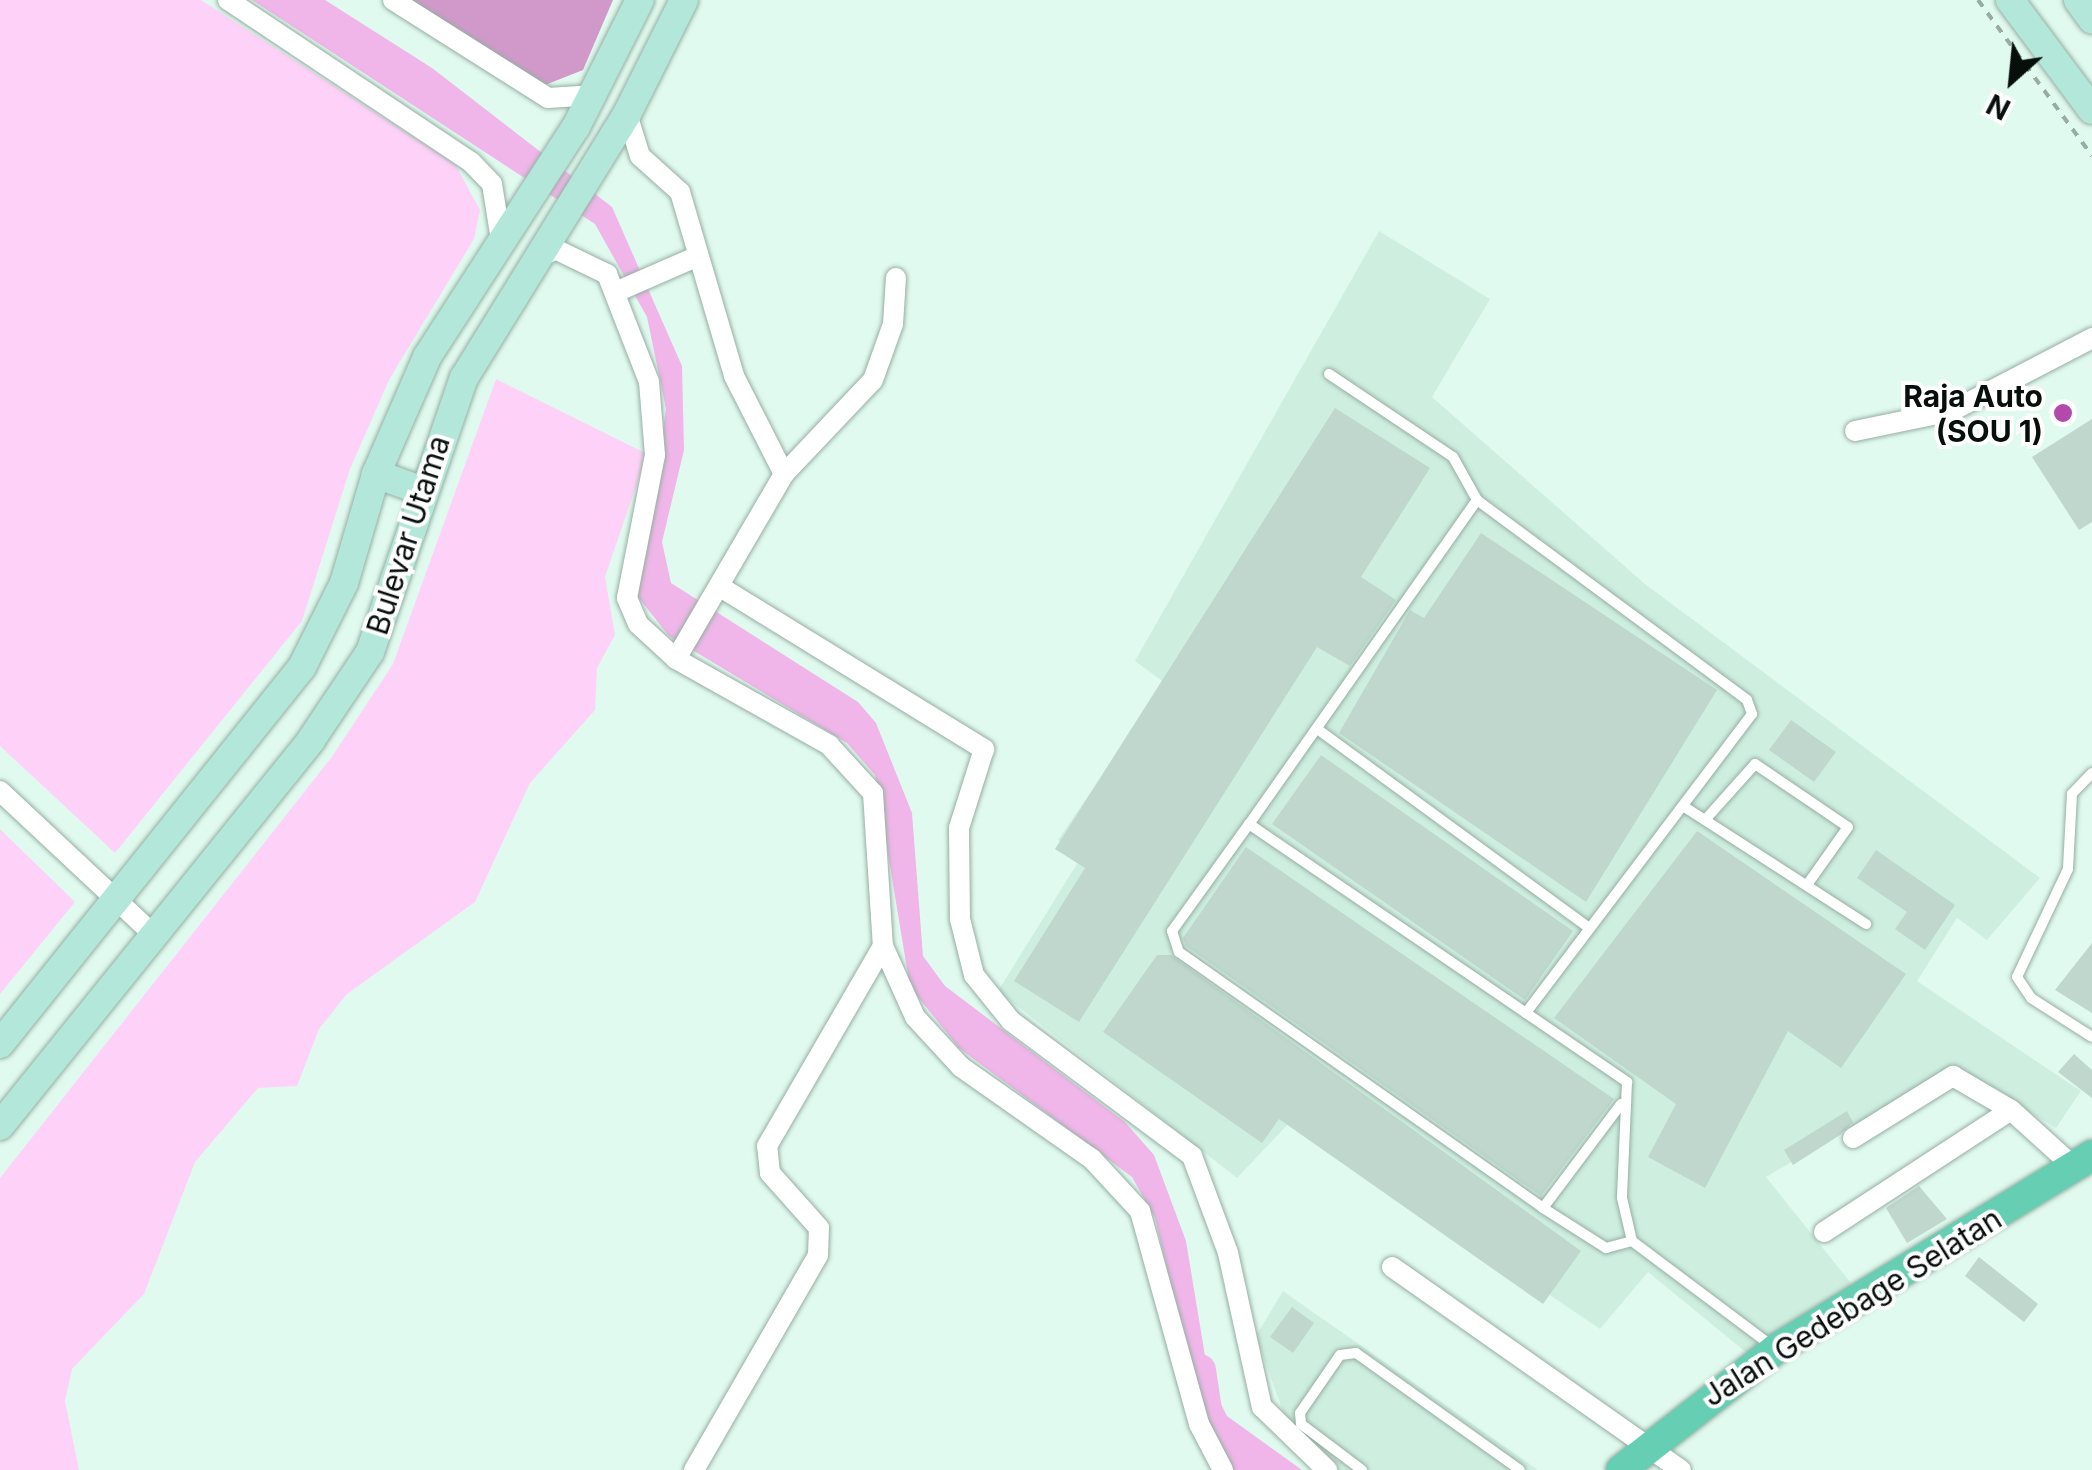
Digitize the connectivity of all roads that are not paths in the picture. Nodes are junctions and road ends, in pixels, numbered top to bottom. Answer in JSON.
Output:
{"nodes":[{"id":1,"x":228,"y":0,"type":"edge"},
{"id":2,"x":393,"y":0,"type":"edge"},
{"id":3,"x":640,"y":0,"type":"edge"},
{"id":4,"x":684,"y":0,"type":"edge"},
{"id":5,"x":2010,"y":0,"type":"edge"},
{"id":6,"x":2078,"y":0,"type":"edge"},
{"id":7,"x":2092,"y":19,"type":"edge"},
{"id":8,"x":595,"y":94,"type":"junction"},
{"id":9,"x":2092,"y":110,"type":"edge"},
{"id":10,"x":627,"y":114,"type":"junction"},
{"id":11,"x":501,"y":240,"type":"junction"},
{"id":12,"x":696,"y":257,"type":"junction"},
{"id":13,"x":536,"y":260,"type":"junction"},
{"id":14,"x":896,"y":278,"type":"dead end"},
{"id":15,"x":624,"y":289,"type":"junction"},
{"id":16,"x":2092,"y":338,"type":"edge"},
{"id":17,"x":1329,"y":374,"type":"dead end"},
{"id":18,"x":1855,"y":432,"type":"dead end"},
{"id":19,"x":779,"y":464,"type":"junction"},
{"id":20,"x":376,"y":474,"type":"junction"},
{"id":21,"x":423,"y":491,"type":"junction"},
{"id":22,"x":1477,"y":500,"type":"junction"},
{"id":23,"x":722,"y":588,"type":"junction"},
{"id":24,"x":680,"y":654,"type":"junction"},
{"id":25,"x":1320,"y":731,"type":"junction"},
{"id":26,"x":2092,"y":773,"type":"edge"},
{"id":27,"x":0,"y":792,"type":"edge"},
{"id":28,"x":1683,"y":806,"type":"junction"},
{"id":29,"x":1705,"y":820,"type":"junction"},
{"id":30,"x":1249,"y":824,"type":"junction"},
{"id":31,"x":1809,"y":882,"type":"junction"},
{"id":32,"x":111,"y":896,"type":"junction"},
{"id":33,"x":1866,"y":924,"type":"dead end"},
{"id":34,"x":1588,"y":927,"type":"junction"},
{"id":35,"x":153,"y":934,"type":"junction"},
{"id":36,"x":883,"y":946,"type":"junction"},
{"id":37,"x":1526,"y":1013,"type":"junction"},
{"id":38,"x":2092,"y":1038,"type":"edge"},
{"id":39,"x":0,"y":1044,"type":"edge"},
{"id":40,"x":1621,"y":1103,"type":"junction"},
{"id":41,"x":2011,"y":1110,"type":"junction"},
{"id":42,"x":0,"y":1126,"type":"edge"},
{"id":43,"x":1852,"y":1138,"type":"dead end"},
{"id":44,"x":2083,"y":1161,"type":"edge"},
{"id":45,"x":1543,"y":1208,"type":"junction"},
{"id":46,"x":1824,"y":1232,"type":"dead end"},
{"id":47,"x":1632,"y":1241,"type":"junction"},
{"id":48,"x":1392,"y":1268,"type":"dead end"},
{"id":49,"x":1776,"y":1349,"type":"junction"},
{"id":50,"x":1646,"y":1442,"type":"junction"},
{"id":51,"x":694,"y":1470,"type":"edge"},
{"id":52,"x":1223,"y":1470,"type":"edge"},
{"id":53,"x":1327,"y":1470,"type":"edge"},
{"id":54,"x":1362,"y":1470,"type":"edge"},
{"id":55,"x":1520,"y":1470,"type":"edge"},
{"id":56,"x":1621,"y":1470,"type":"edge"},
{"id":57,"x":1681,"y":1470,"type":"edge"}],
"edges":[{"from":1,"to":11,"type":"street"},
{"from":2,"to":8,"type":"street"},
{"from":3,"to":8,"type":"main road","name":"Bulevar Utama"},
{"from":4,"to":10,"type":"main road","name":"Bulevar Utama"},
{"from":5,"to":9,"type":"main road"},
{"from":6,"to":7,"type":"main road"},
{"from":8,"to":11,"type":"main road","name":"Bulevar Utama"},
{"from":10,"to":12,"type":"street"},
{"from":10,"to":13,"type":"main road","name":"Bulevar Utama"},
{"from":11,"to":20,"type":"main road","name":"Bulevar Utama"},
{"from":12,"to":15,"type":"street"},
{"from":12,"to":19,"type":"street"},
{"from":13,"to":15,"type":"street"},
{"from":13,"to":21,"type":"main road","name":"Bulevar Utama"},
{"from":14,"to":19,"type":"street"},
{"from":15,"to":24,"type":"street"},
{"from":16,"to":18,"type":"street"},
{"from":17,"to":22,"type":"lane"},
{"from":19,"to":23,"type":"street"},
{"from":20,"to":21,"type":"main road"},
{"from":20,"to":32,"type":"main road","name":"Bulevar Utama"},
{"from":21,"to":35,"type":"main road","name":"Bulevar Utama"},
{"from":22,"to":25,"type":"lane"},
{"from":22,"to":28,"type":"lane"},
{"from":23,"to":24,"type":"street"},
{"from":23,"to":53,"type":"street"},
{"from":24,"to":36,"type":"street"},
{"from":25,"to":30,"type":"lane"},
{"from":25,"to":34,"type":"lane"},
{"from":26,"to":38,"type":"lane"},
{"from":27,"to":32,"type":"street"},
{"from":28,"to":29,"type":"lane"},
{"from":28,"to":34,"type":"lane"},
{"from":29,"to":31,"type":"lane"},
{"from":29,"to":31,"type":"lane"},
{"from":30,"to":37,"type":"lane"},
{"from":30,"to":45,"type":"lane"},
{"from":31,"to":33,"type":"lane"},
{"from":32,"to":35,"type":"street"},
{"from":32,"to":39,"type":"main road","name":"Bulevar Utama"},
{"from":34,"to":37,"type":"lane"},
{"from":35,"to":42,"type":"main road","name":"Bulevar Utama"},
{"from":36,"to":51,"type":"street"},
{"from":36,"to":52,"type":"street"},
{"from":37,"to":40,"type":"lane"},
{"from":40,"to":45,"type":"lane"},
{"from":40,"to":47,"type":"lane"},
{"from":41,"to":43,"type":"street"},
{"from":41,"to":44,"type":"street"},
{"from":41,"to":46,"type":"street"},
{"from":44,"to":49,"type":"main road","name":"Jalan Gedebage Selatan"},
{"from":45,"to":47,"type":"lane"},
{"from":47,"to":49,"type":"lane"},
{"from":48,"to":50,"type":"street"},
{"from":49,"to":50,"type":"main road","name":"Jalan Gedebage Selatan"},
{"from":50,"to":56,"type":"main road","name":"Jalan Gedebage Selatan"},
{"from":50,"to":57,"type":"street"},
{"from":54,"to":55,"type":"lane"}]}
